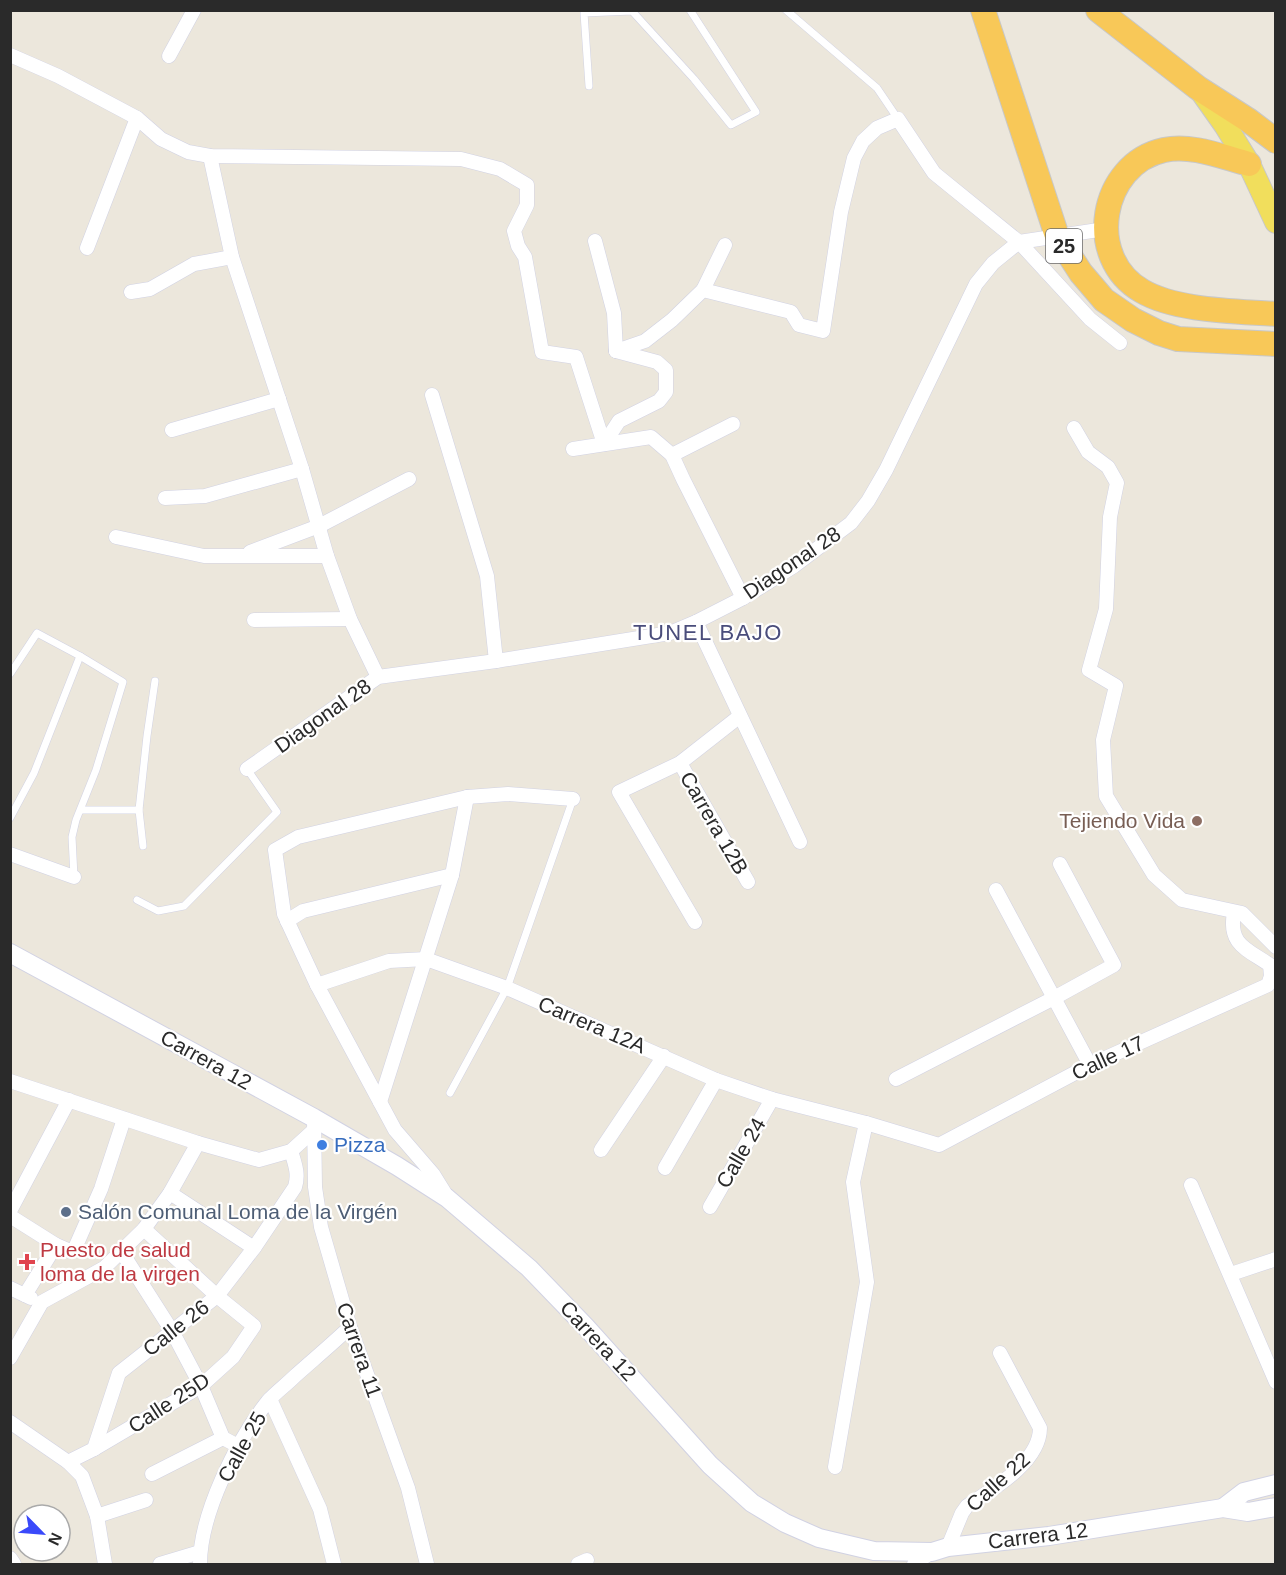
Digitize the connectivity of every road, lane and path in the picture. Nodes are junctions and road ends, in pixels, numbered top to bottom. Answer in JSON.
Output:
{"nodes":[{"id":1,"x":194,"y":10,"type":"edge"},
{"id":2,"x":690,"y":10,"type":"edge"},
{"id":3,"x":786,"y":10,"type":"edge"},
{"id":4,"x":983,"y":10,"type":"edge"},
{"id":5,"x":1098,"y":10,"type":"edge"},
{"id":6,"x":10,"y":54,"type":"edge"},
{"id":7,"x":169,"y":56,"type":"dead end"},
{"id":8,"x":589,"y":87,"type":"dead end"},
{"id":9,"x":1198,"y":88,"type":"junction"},
{"id":10,"x":136,"y":118,"type":"junction"},
{"id":11,"x":898,"y":119,"type":"junction"},
{"id":12,"x":1275,"y":141,"type":"edge"},
{"id":13,"x":210,"y":156,"type":"junction"},
{"id":14,"x":1249,"y":164,"type":"junction"},
{"id":15,"x":1275,"y":222,"type":"edge"},
{"id":16,"x":1105,"y":229,"type":"junction"},
{"id":17,"x":1057,"y":236,"type":"junction"},
{"id":18,"x":596,"y":241,"type":"dead end"},
{"id":19,"x":1019,"y":242,"type":"junction"},
{"id":20,"x":725,"y":245,"type":"dead end"},
{"id":21,"x":87,"y":248,"type":"dead end"},
{"id":22,"x":231,"y":257,"type":"junction"},
{"id":23,"x":703,"y":290,"type":"junction"},
{"id":24,"x":131,"y":292,"type":"dead end"},
{"id":25,"x":1275,"y":314,"type":"edge"},
{"id":26,"x":1120,"y":343,"type":"dead end"},
{"id":27,"x":1275,"y":344,"type":"edge"},
{"id":28,"x":616,"y":351,"type":"junction"},
{"id":29,"x":432,"y":395,"type":"dead end"},
{"id":30,"x":279,"y":399,"type":"junction"},
{"id":31,"x":733,"y":424,"type":"dead end"},
{"id":32,"x":1074,"y":428,"type":"dead end"},
{"id":33,"x":172,"y":430,"type":"dead end"},
{"id":34,"x":604,"y":444,"type":"junction"},
{"id":35,"x":573,"y":449,"type":"dead end"},
{"id":36,"x":672,"y":455,"type":"junction"},
{"id":37,"x":302,"y":470,"type":"junction"},
{"id":38,"x":409,"y":479,"type":"dead end"},
{"id":39,"x":165,"y":498,"type":"dead end"},
{"id":40,"x":319,"y":526,"type":"junction"},
{"id":41,"x":116,"y":537,"type":"dead end"},
{"id":42,"x":239,"y":556,"type":"junction"},
{"id":43,"x":327,"y":556,"type":"junction"},
{"id":44,"x":743,"y":597,"type":"junction"},
{"id":45,"x":351,"y":618,"type":"junction"},
{"id":46,"x":254,"y":620,"type":"dead end"},
{"id":47,"x":696,"y":622,"type":"junction"},
{"id":48,"x":80,"y":656,"type":"junction"},
{"id":49,"x":496,"y":662,"type":"junction"},
{"id":50,"x":10,"y":674,"type":"edge"},
{"id":51,"x":378,"y":677,"type":"junction"},
{"id":52,"x":155,"y":681,"type":"dead end"},
{"id":53,"x":740,"y":716,"type":"junction"},
{"id":54,"x":680,"y":763,"type":"junction"},
{"id":55,"x":247,"y":769,"type":"joint"},
{"id":56,"x":468,"y":797,"type":"junction"},
{"id":57,"x":573,"y":799,"type":"joint"},
{"id":58,"x":81,"y":810,"type":"junction"},
{"id":59,"x":139,"y":810,"type":"junction"},
{"id":60,"x":10,"y":818,"type":"edge"},
{"id":61,"x":800,"y":842,"type":"dead end"},
{"id":62,"x":143,"y":846,"type":"dead end"},
{"id":63,"x":10,"y":854,"type":"edge"},
{"id":64,"x":1060,"y":864,"type":"dead end"},
{"id":65,"x":452,"y":875,"type":"junction"},
{"id":66,"x":74,"y":877,"type":"joint"},
{"id":67,"x":748,"y":882,"type":"dead end"},
{"id":68,"x":996,"y":890,"type":"dead end"},
{"id":69,"x":137,"y":900,"type":"dead end"},
{"id":70,"x":1234,"y":913,"type":"junction"},
{"id":71,"x":287,"y":921,"type":"junction"},
{"id":72,"x":695,"y":922,"type":"dead end"},
{"id":73,"x":1275,"y":947,"type":"edge"},
{"id":74,"x":10,"y":954,"type":"edge"},
{"id":75,"x":426,"y":959,"type":"junction"},
{"id":76,"x":317,"y":985,"type":"junction"},
{"id":77,"x":507,"y":988,"type":"junction"},
{"id":78,"x":1054,"y":998,"type":"junction"},
{"id":79,"x":664,"y":1056,"type":"junction"},
{"id":80,"x":1090,"y":1065,"type":"junction"},
{"id":81,"x":896,"y":1079,"type":"dead end"},
{"id":82,"x":716,"y":1080,"type":"junction"},
{"id":83,"x":10,"y":1081,"type":"edge"},
{"id":84,"x":450,"y":1093,"type":"dead end"},
{"id":85,"x":772,"y":1099,"type":"junction"},
{"id":86,"x":69,"y":1100,"type":"junction"},
{"id":87,"x":380,"y":1102,"type":"junction"},
{"id":88,"x":124,"y":1119,"type":"junction"},
{"id":89,"x":866,"y":1123,"type":"junction"},
{"id":90,"x":313,"y":1125,"type":"junction"},
{"id":91,"x":198,"y":1143,"type":"junction"},
{"id":92,"x":601,"y":1150,"type":"dead end"},
{"id":93,"x":291,"y":1151,"type":"junction"},
{"id":94,"x":665,"y":1168,"type":"dead end"},
{"id":95,"x":1191,"y":1185,"type":"dead end"},
{"id":96,"x":170,"y":1194,"type":"junction"},
{"id":97,"x":447,"y":1198,"type":"junction"},
{"id":98,"x":710,"y":1207,"type":"dead end"},
{"id":99,"x":11,"y":1210,"type":"edge"},
{"id":100,"x":144,"y":1229,"type":"junction"},
{"id":101,"x":56,"y":1245,"type":"junction"},
{"id":102,"x":254,"y":1248,"type":"junction"},
{"id":103,"x":121,"y":1251,"type":"junction"},
{"id":104,"x":1275,"y":1259,"type":"edge"},
{"id":105,"x":1232,"y":1280,"type":"junction"},
{"id":106,"x":10,"y":1288,"type":"edge"},
{"id":107,"x":25,"y":1295,"type":"junction"},
{"id":108,"x":217,"y":1296,"type":"junction"},
{"id":109,"x":42,"y":1302,"type":"junction"},
{"id":110,"x":350,"y":1327,"type":"junction"},
{"id":111,"x":172,"y":1331,"type":"junction"},
{"id":112,"x":1000,"y":1353,"type":"dead end"},
{"id":113,"x":10,"y":1358,"type":"edge"},
{"id":114,"x":1275,"y":1382,"type":"edge"},
{"id":115,"x":201,"y":1386,"type":"junction"},
{"id":116,"x":270,"y":1400,"type":"junction"},
{"id":117,"x":10,"y":1422,"type":"edge"},
{"id":118,"x":223,"y":1438,"type":"junction"},
{"id":119,"x":238,"y":1446,"type":"junction"},
{"id":120,"x":94,"y":1449,"type":"junction"},
{"id":121,"x":68,"y":1462,"type":"junction"},
{"id":122,"x":835,"y":1467,"type":"dead end"},
{"id":123,"x":152,"y":1474,"type":"dead end"},
{"id":124,"x":1275,"y":1484,"type":"edge"},
{"id":125,"x":146,"y":1500,"type":"dead end"},
{"id":126,"x":1275,"y":1507,"type":"edge"},
{"id":127,"x":1223,"y":1508,"type":"junction"},
{"id":128,"x":97,"y":1516,"type":"junction"},
{"id":129,"x":940,"y":1549,"type":"junction"},
{"id":130,"x":10,"y":1558,"type":"edge"},
{"id":131,"x":200,"y":1558,"type":"edge"},
{"id":132,"x":14,"y":1564,"type":"edge"},
{"id":133,"x":105,"y":1564,"type":"edge"},
{"id":134,"x":160,"y":1564,"type":"edge"},
{"id":135,"x":334,"y":1564,"type":"edge"},
{"id":136,"x":427,"y":1564,"type":"edge"},
{"id":137,"x":914,"y":1564,"type":"edge"}],
"edges":[{"from":1,"to":7,"type":"street"},
{"from":2,"to":8,"type":"lane"},
{"from":3,"to":11,"type":"lane"},
{"from":4,"to":17,"type":"highway","number":"25"},
{"from":5,"to":9,"type":"highway"},
{"from":6,"to":10,"type":"street"},
{"from":9,"to":12,"type":"highway"},
{"from":9,"to":14,"type":"main road"},
{"from":10,"to":13,"type":"street"},
{"from":10,"to":21,"type":"street"},
{"from":11,"to":19,"type":"street"},
{"from":11,"to":23,"type":"street"},
{"from":13,"to":22,"type":"street"},
{"from":13,"to":34,"type":"street"},
{"from":14,"to":15,"type":"main road"},
{"from":14,"to":16,"type":"highway"},
{"from":16,"to":17,"type":"street","name":"Diagonal 28"},
{"from":16,"to":25,"type":"highway"},
{"from":17,"to":19,"type":"street","name":"Diagonal 28"},
{"from":17,"to":27,"type":"highway","number":"25"},
{"from":18,"to":28,"type":"street"},
{"from":19,"to":26,"type":"street"},
{"from":19,"to":44,"type":"street","name":"Diagonal 28"},
{"from":20,"to":23,"type":"street"},
{"from":22,"to":24,"type":"street"},
{"from":22,"to":30,"type":"street"},
{"from":23,"to":28,"type":"street"},
{"from":28,"to":34,"type":"street"},
{"from":29,"to":49,"type":"street"},
{"from":30,"to":33,"type":"street"},
{"from":30,"to":37,"type":"street"},
{"from":31,"to":36,"type":"street"},
{"from":32,"to":70,"type":"street"},
{"from":34,"to":35,"type":"street"},
{"from":34,"to":36,"type":"street"},
{"from":36,"to":44,"type":"street"},
{"from":37,"to":39,"type":"street"},
{"from":37,"to":40,"type":"street"},
{"from":38,"to":40,"type":"street"},
{"from":40,"to":42,"type":"street"},
{"from":40,"to":43,"type":"street"},
{"from":41,"to":42,"type":"street"},
{"from":42,"to":43,"type":"street"},
{"from":43,"to":45,"type":"street"},
{"from":44,"to":47,"type":"street","name":"Diagonal 28"},
{"from":45,"to":46,"type":"street"},
{"from":45,"to":51,"type":"street"},
{"from":47,"to":49,"type":"street","name":"Diagonal 28"},
{"from":47,"to":53,"type":"street"},
{"from":48,"to":50,"type":"lane"},
{"from":48,"to":58,"type":"lane"},
{"from":48,"to":60,"type":"lane"},
{"from":49,"to":51,"type":"street","name":"Diagonal 28"},
{"from":51,"to":55,"type":"street","name":"Diagonal 28"},
{"from":52,"to":59,"type":"lane"},
{"from":53,"to":54,"type":"street"},
{"from":53,"to":61,"type":"street"},
{"from":54,"to":67,"type":"street","name":"Carrera 12B"},
{"from":54,"to":72,"type":"street"},
{"from":55,"to":69,"type":"lane"},
{"from":56,"to":57,"type":"street"},
{"from":56,"to":65,"type":"street"},
{"from":56,"to":71,"type":"street"},
{"from":57,"to":77,"type":"lane"},
{"from":58,"to":59,"type":"lane"},
{"from":58,"to":66,"type":"lane"},
{"from":59,"to":62,"type":"lane"},
{"from":63,"to":66,"type":"street"},
{"from":64,"to":78,"type":"street"},
{"from":65,"to":71,"type":"street"},
{"from":65,"to":75,"type":"street"},
{"from":68,"to":78,"type":"street"},
{"from":70,"to":73,"type":"street"},
{"from":70,"to":80,"type":"street","name":"Calle 17"},
{"from":71,"to":76,"type":"street"},
{"from":74,"to":90,"type":"street","name":"Carrera 12"},
{"from":75,"to":76,"type":"street","name":"Carrera 12A"},
{"from":75,"to":77,"type":"street","name":"Carrera 12A"},
{"from":75,"to":87,"type":"street"},
{"from":76,"to":87,"type":"street"},
{"from":77,"to":79,"type":"street","name":"Carrera 12A"},
{"from":77,"to":84,"type":"lane"},
{"from":78,"to":80,"type":"street"},
{"from":78,"to":81,"type":"street"},
{"from":79,"to":82,"type":"street","name":"Carrera 12A"},
{"from":79,"to":92,"type":"street"},
{"from":80,"to":89,"type":"street","name":"Calle 17"},
{"from":82,"to":85,"type":"street","name":"Carrera 12A"},
{"from":82,"to":94,"type":"street"},
{"from":83,"to":86,"type":"street"},
{"from":85,"to":89,"type":"street","name":"Carrera 12A"},
{"from":85,"to":98,"type":"street","name":"Calle 24"},
{"from":86,"to":88,"type":"street"},
{"from":86,"to":99,"type":"street"},
{"from":87,"to":97,"type":"street"},
{"from":88,"to":91,"type":"street"},
{"from":88,"to":101,"type":"street"},
{"from":89,"to":122,"type":"street"},
{"from":90,"to":93,"type":"street"},
{"from":90,"to":97,"type":"street","name":"Carrera 12"},
{"from":90,"to":110,"type":"street","name":"Carrera 11"},
{"from":91,"to":93,"type":"street"},
{"from":91,"to":96,"type":"street"},
{"from":93,"to":102,"type":"street","name":"Calle 26"},
{"from":95,"to":105,"type":"street"},
{"from":96,"to":100,"type":"street"},
{"from":96,"to":102,"type":"street"},
{"from":97,"to":129,"type":"street","name":"Carrera 12"},
{"from":99,"to":101,"type":"street"},
{"from":100,"to":103,"type":"street"},
{"from":100,"to":108,"type":"street"},
{"from":101,"to":107,"type":"street"},
{"from":102,"to":108,"type":"street","name":"Calle 26"},
{"from":103,"to":109,"type":"street"},
{"from":103,"to":111,"type":"street"},
{"from":104,"to":105,"type":"street"},
{"from":105,"to":114,"type":"street"},
{"from":106,"to":107,"type":"street"},
{"from":107,"to":109,"type":"street"},
{"from":108,"to":111,"type":"street","name":"Calle 26"},
{"from":108,"to":115,"type":"street","name":"Calle 25D"},
{"from":109,"to":113,"type":"street"},
{"from":110,"to":116,"type":"street","name":"Calle 25"},
{"from":110,"to":136,"type":"street","name":"Carrera 11"},
{"from":111,"to":115,"type":"street"},
{"from":111,"to":120,"type":"street","name":"Calle 26"},
{"from":112,"to":129,"type":"street","name":"Calle 22"},
{"from":115,"to":118,"type":"street"},
{"from":115,"to":120,"type":"street","name":"Calle 25D"},
{"from":116,"to":119,"type":"street","name":"Calle 25"},
{"from":116,"to":135,"type":"street"},
{"from":117,"to":121,"type":"street"},
{"from":118,"to":119,"type":"street"},
{"from":118,"to":123,"type":"street"},
{"from":119,"to":131,"type":"street","name":"Calle 25"},
{"from":120,"to":121,"type":"street","name":"Calle 25D"},
{"from":121,"to":128,"type":"street"},
{"from":124,"to":127,"type":"street","name":"Carrera 12"},
{"from":125,"to":128,"type":"street"},
{"from":126,"to":127,"type":"street","name":"Carrera 12"},
{"from":127,"to":129,"type":"street","name":"Carrera 12"},
{"from":128,"to":133,"type":"street"},
{"from":129,"to":137,"type":"street"},
{"from":130,"to":132,"type":"street"},
{"from":131,"to":134,"type":"street"}]}
